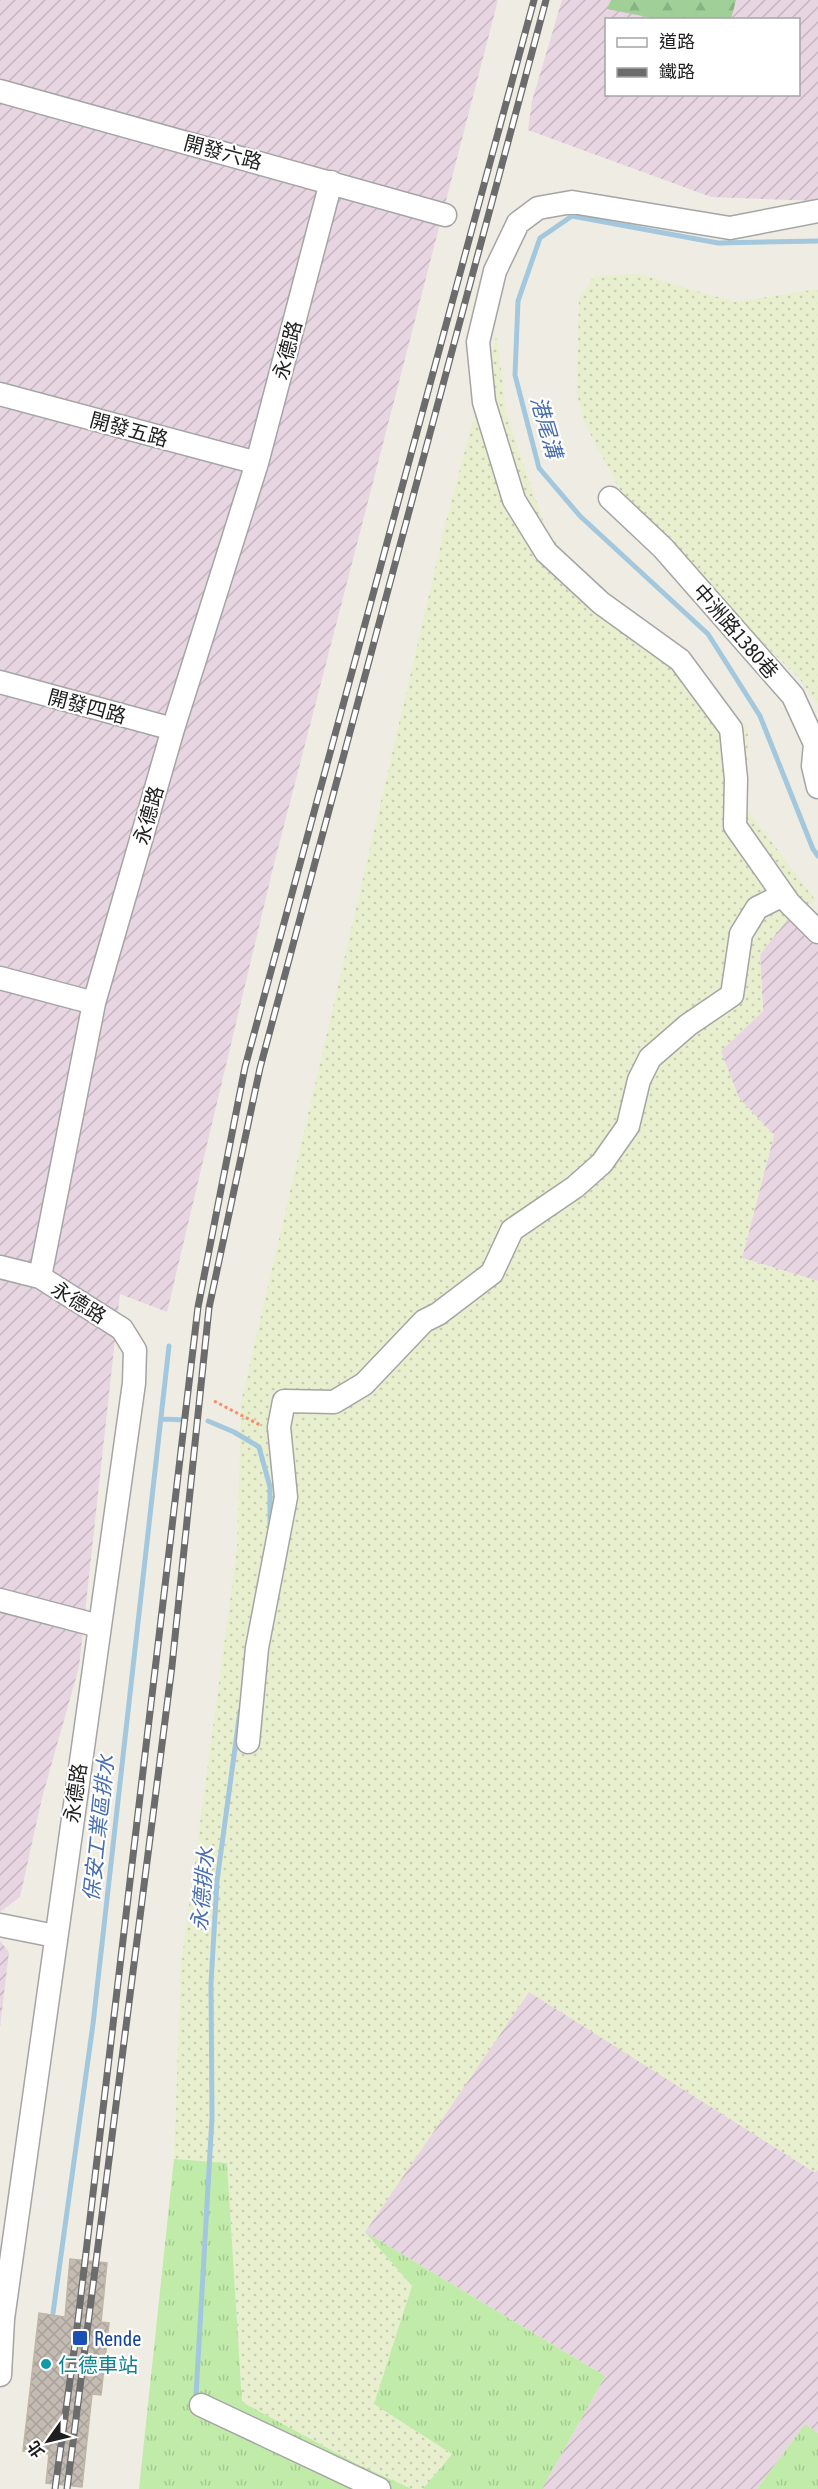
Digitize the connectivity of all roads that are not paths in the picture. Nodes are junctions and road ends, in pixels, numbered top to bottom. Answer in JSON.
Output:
{"nodes":[{"id":1,"x":0,"y":91,"type":"edge"},
{"id":2,"x":331,"y":182,"type":"junction"},
{"id":3,"x":818,"y":211,"type":"edge"},
{"id":4,"x":445,"y":215,"type":"dead end"},
{"id":5,"x":0,"y":394,"type":"edge"},
{"id":6,"x":257,"y":463,"type":"junction"},
{"id":7,"x":610,"y":498,"type":"dead end"},
{"id":8,"x":0,"y":682,"type":"edge"},
{"id":9,"x":173,"y":729,"type":"junction"},
{"id":10,"x":818,"y":787,"type":"edge"},
{"id":11,"x":783,"y":895,"type":"junction"},
{"id":12,"x":818,"y":932,"type":"edge"},
{"id":13,"x":0,"y":978,"type":"edge"},
{"id":14,"x":94,"y":1004,"type":"junction"},
{"id":15,"x":0,"y":1267,"type":"edge"},
{"id":16,"x":39,"y":1277,"type":"junction"},
{"id":17,"x":0,"y":1600,"type":"edge"},
{"id":18,"x":99,"y":1626,"type":"junction"},
{"id":19,"x":248,"y":1742,"type":"dead end"},
{"id":20,"x":0,"y":1925,"type":"edge"},
{"id":21,"x":55,"y":1936,"type":"junction"},
{"id":22,"x":0,"y":2375,"type":"edge"},
{"id":23,"x":201,"y":2405,"type":"dead end"},
{"id":24,"x":379,"y":2489,"type":"edge"}],
"edges":[{"from":1,"to":2,"type":"street","name":"開發六路"},
{"from":2,"to":4,"type":"street","name":"開發六路"},
{"from":2,"to":6,"type":"street","name":"永德路"},
{"from":3,"to":11,"type":"street"},
{"from":5,"to":6,"type":"street","name":"開發五路"},
{"from":6,"to":9,"type":"street","name":"永德路"},
{"from":7,"to":10,"type":"street","name":"中洲路1380巷"},
{"from":8,"to":9,"type":"street","name":"開發四路"},
{"from":9,"to":14,"type":"street","name":"永德路"},
{"from":11,"to":12,"type":"street"},
{"from":11,"to":19,"type":"street"},
{"from":13,"to":14,"type":"street"},
{"from":14,"to":16,"type":"street","name":"永德路"},
{"from":15,"to":16,"type":"street"},
{"from":16,"to":18,"type":"street","name":"永德路"},
{"from":17,"to":18,"type":"street"},
{"from":18,"to":21,"type":"street","name":"永德路"},
{"from":20,"to":21,"type":"street"},
{"from":21,"to":22,"type":"street","name":"永德路"},
{"from":23,"to":24,"type":"street"}]}
